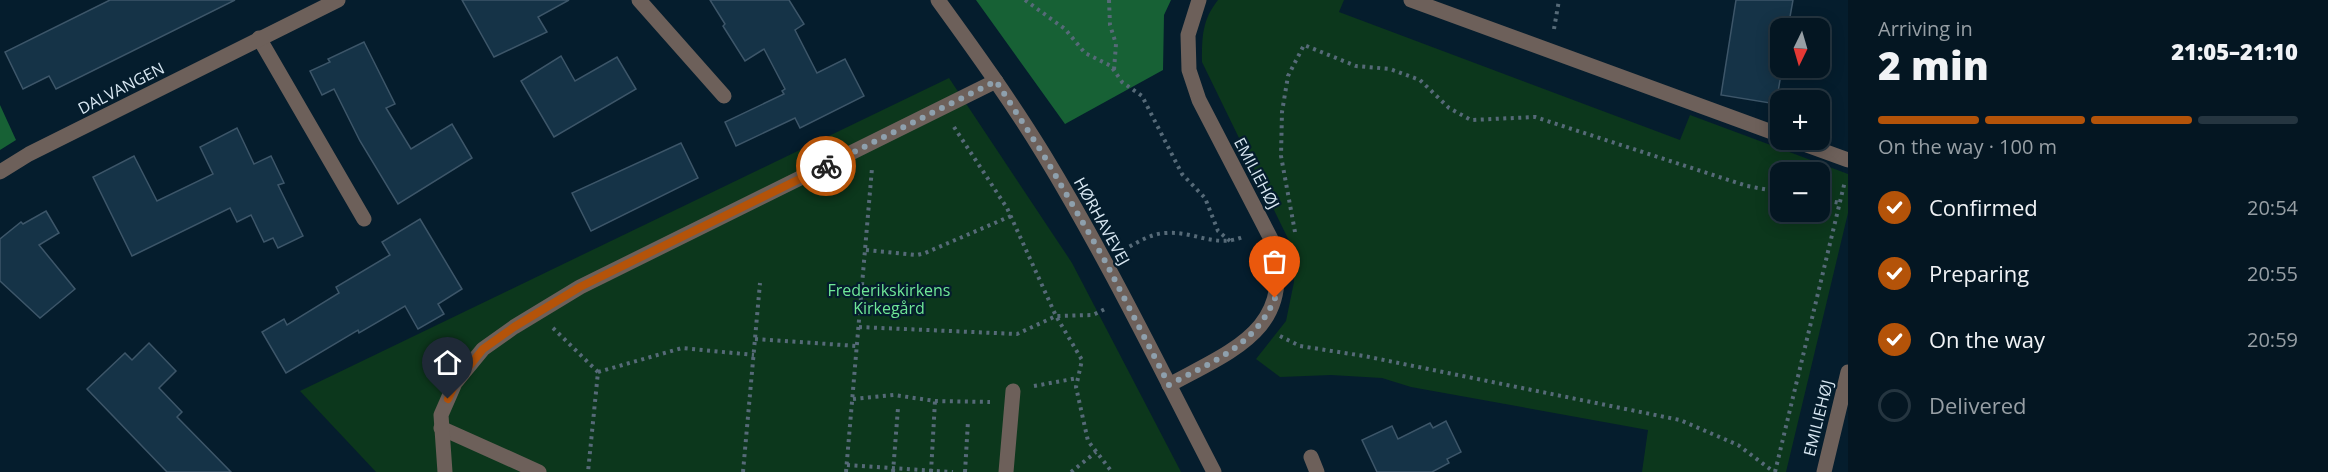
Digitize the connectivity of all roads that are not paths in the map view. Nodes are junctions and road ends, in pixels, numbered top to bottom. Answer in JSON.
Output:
{"nodes":[{"id":1,"x":338,"y":0,"type":"edge"},
{"id":2,"x":639,"y":0,"type":"edge"},
{"id":3,"x":938,"y":0,"type":"edge"},
{"id":4,"x":1199,"y":0,"type":"edge"},
{"id":5,"x":1411,"y":0,"type":"edge"},
{"id":6,"x":259,"y":38,"type":"junction"},
{"id":7,"x":996,"y":81,"type":"junction"},
{"id":8,"x":724,"y":96,"type":"dead end"},
{"id":9,"x":1770,"y":131,"type":"edge"},
{"id":10,"x":1820,"y":150,"type":"edge"},
{"id":11,"x":1848,"y":160,"type":"edge"},
{"id":12,"x":0,"y":172,"type":"edge"},
{"id":13,"x":364,"y":219,"type":"dead end"},
{"id":14,"x":1848,"y":372,"type":"edge"},
{"id":15,"x":1169,"y":385,"type":"junction"},
{"id":16,"x":1012,"y":396,"type":"road end"},
{"id":17,"x":441,"y":428,"type":"junction"},
{"id":18,"x":1311,"y":457,"type":"dead end"},
{"id":19,"x":445,"y":472,"type":"edge"},
{"id":20,"x":539,"y":472,"type":"edge"},
{"id":21,"x":1006,"y":472,"type":"edge"},
{"id":22,"x":1214,"y":472,"type":"edge"},
{"id":23,"x":1317,"y":472,"type":"edge"},
{"id":24,"x":1824,"y":472,"type":"edge"}],
"edges":[{"from":1,"to":6,"type":"street","name":"DALVANGEN"},
{"from":2,"to":8,"type":"street"},
{"from":3,"to":7,"type":"street","name":"HØRHAVEVEJ"},
{"from":4,"to":15,"type":"street","name":"EMILIEHØJ"},
{"from":5,"to":9,"type":"street"},
{"from":6,"to":12,"type":"street","name":"DALVANGEN"},
{"from":6,"to":13,"type":"street"},
{"from":7,"to":15,"type":"street","name":"HØRHAVEVEJ"},
{"from":7,"to":17,"type":"street"},
{"from":10,"to":11,"type":"street"},
{"from":14,"to":24,"type":"street","name":"EMILIEHØJ"},
{"from":15,"to":22,"type":"street","name":"HØRHAVEVEJ"},
{"from":16,"to":21,"type":"street"},
{"from":17,"to":19,"type":"street"},
{"from":17,"to":20,"type":"street"},
{"from":18,"to":23,"type":"street"}]}
